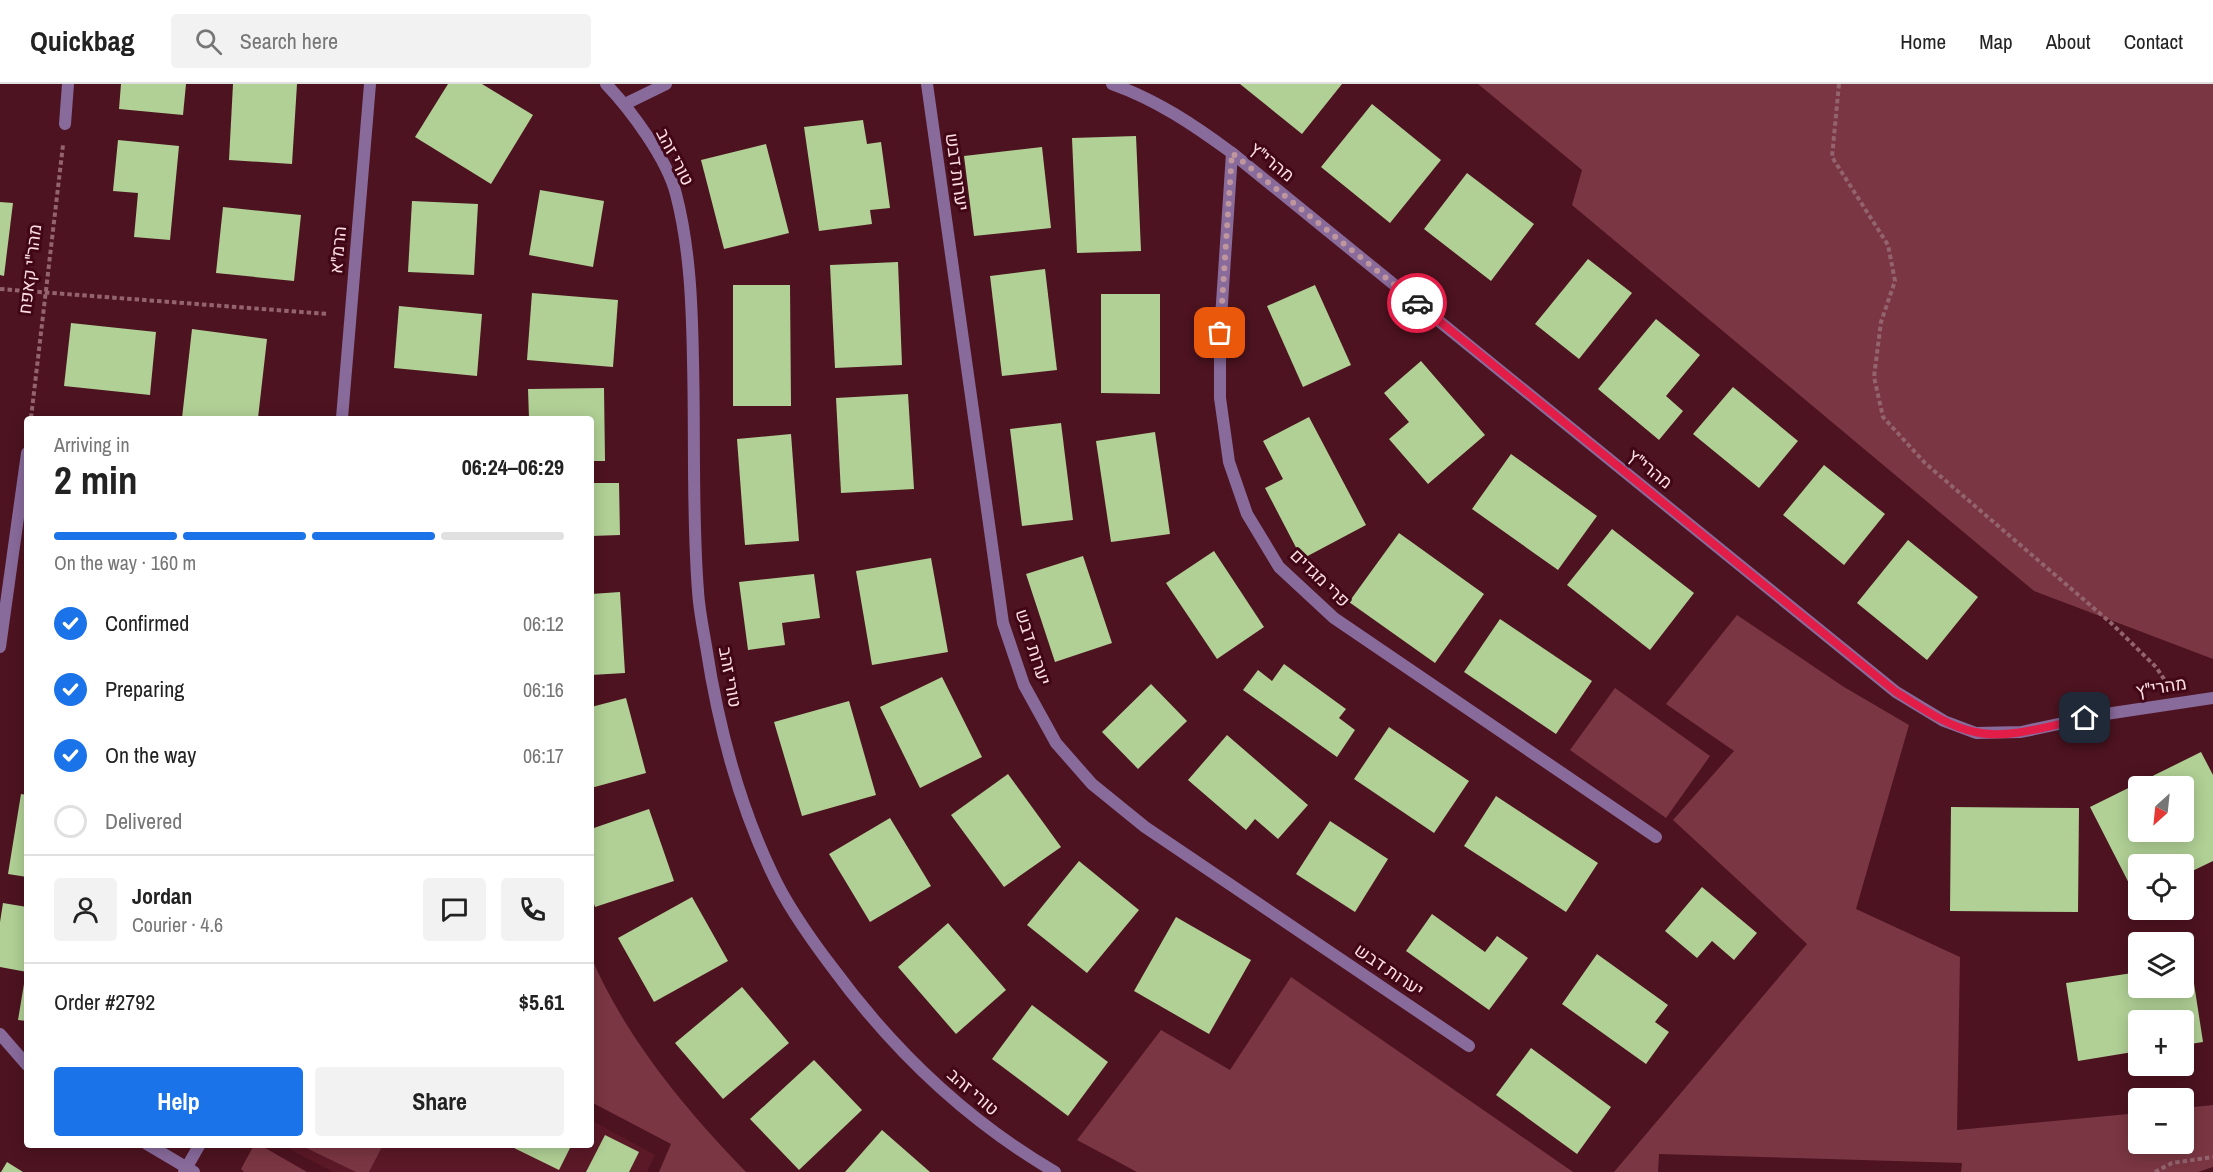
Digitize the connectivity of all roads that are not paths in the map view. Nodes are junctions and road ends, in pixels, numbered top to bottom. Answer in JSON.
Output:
{"nodes":[{"id":1,"x":68,"y":84,"type":"edge"},
{"id":2,"x":370,"y":84,"type":"edge"},
{"id":3,"x":606,"y":84,"type":"edge"},
{"id":4,"x":666,"y":84,"type":"edge"},
{"id":5,"x":927,"y":84,"type":"edge"},
{"id":6,"x":1112,"y":84,"type":"edge"},
{"id":7,"x":626,"y":104,"type":"junction"},
{"id":8,"x":65,"y":124,"type":"road end"},
{"id":9,"x":1232,"y":153,"type":"junction"},
{"id":10,"x":342,"y":416,"type":"edge"},
{"id":11,"x":24,"y":475,"type":"edge"},
{"id":12,"x":0,"y":647,"type":"edge"},
{"id":13,"x":2213,"y":698,"type":"edge"},
{"id":14,"x":1656,"y":837,"type":"dead end"},
{"id":15,"x":0,"y":1034,"type":"edge"},
{"id":16,"x":1469,"y":1046,"type":"dead end"},
{"id":17,"x":24,"y":1062,"type":"edge"},
{"id":18,"x":153,"y":1148,"type":"edge"},
{"id":19,"x":198,"y":1148,"type":"edge"},
{"id":20,"x":189,"y":1170,"type":"edge"},
{"id":21,"x":1055,"y":1172,"type":"edge"}],
"edges":[{"from":1,"to":8,"type":"street"},
{"from":2,"to":10,"type":"street","name":"הרמ\"א"},
{"from":3,"to":7,"type":"street","name":"טורי זהב"},
{"from":4,"to":7,"type":"street"},
{"from":5,"to":16,"type":"street","name":"יערות דבש"},
{"from":6,"to":9,"type":"street","name":"מהרי\"ץ"},
{"from":7,"to":21,"type":"street","name":"טורי זהב"},
{"from":9,"to":13,"type":"street","name":"מהרי\"ץ"},
{"from":9,"to":14,"type":"street","name":"פרי מגדים"},
{"from":11,"to":12,"type":"street"},
{"from":15,"to":17,"type":"street"},
{"from":18,"to":20,"type":"street"},
{"from":19,"to":20,"type":"street"}]}
